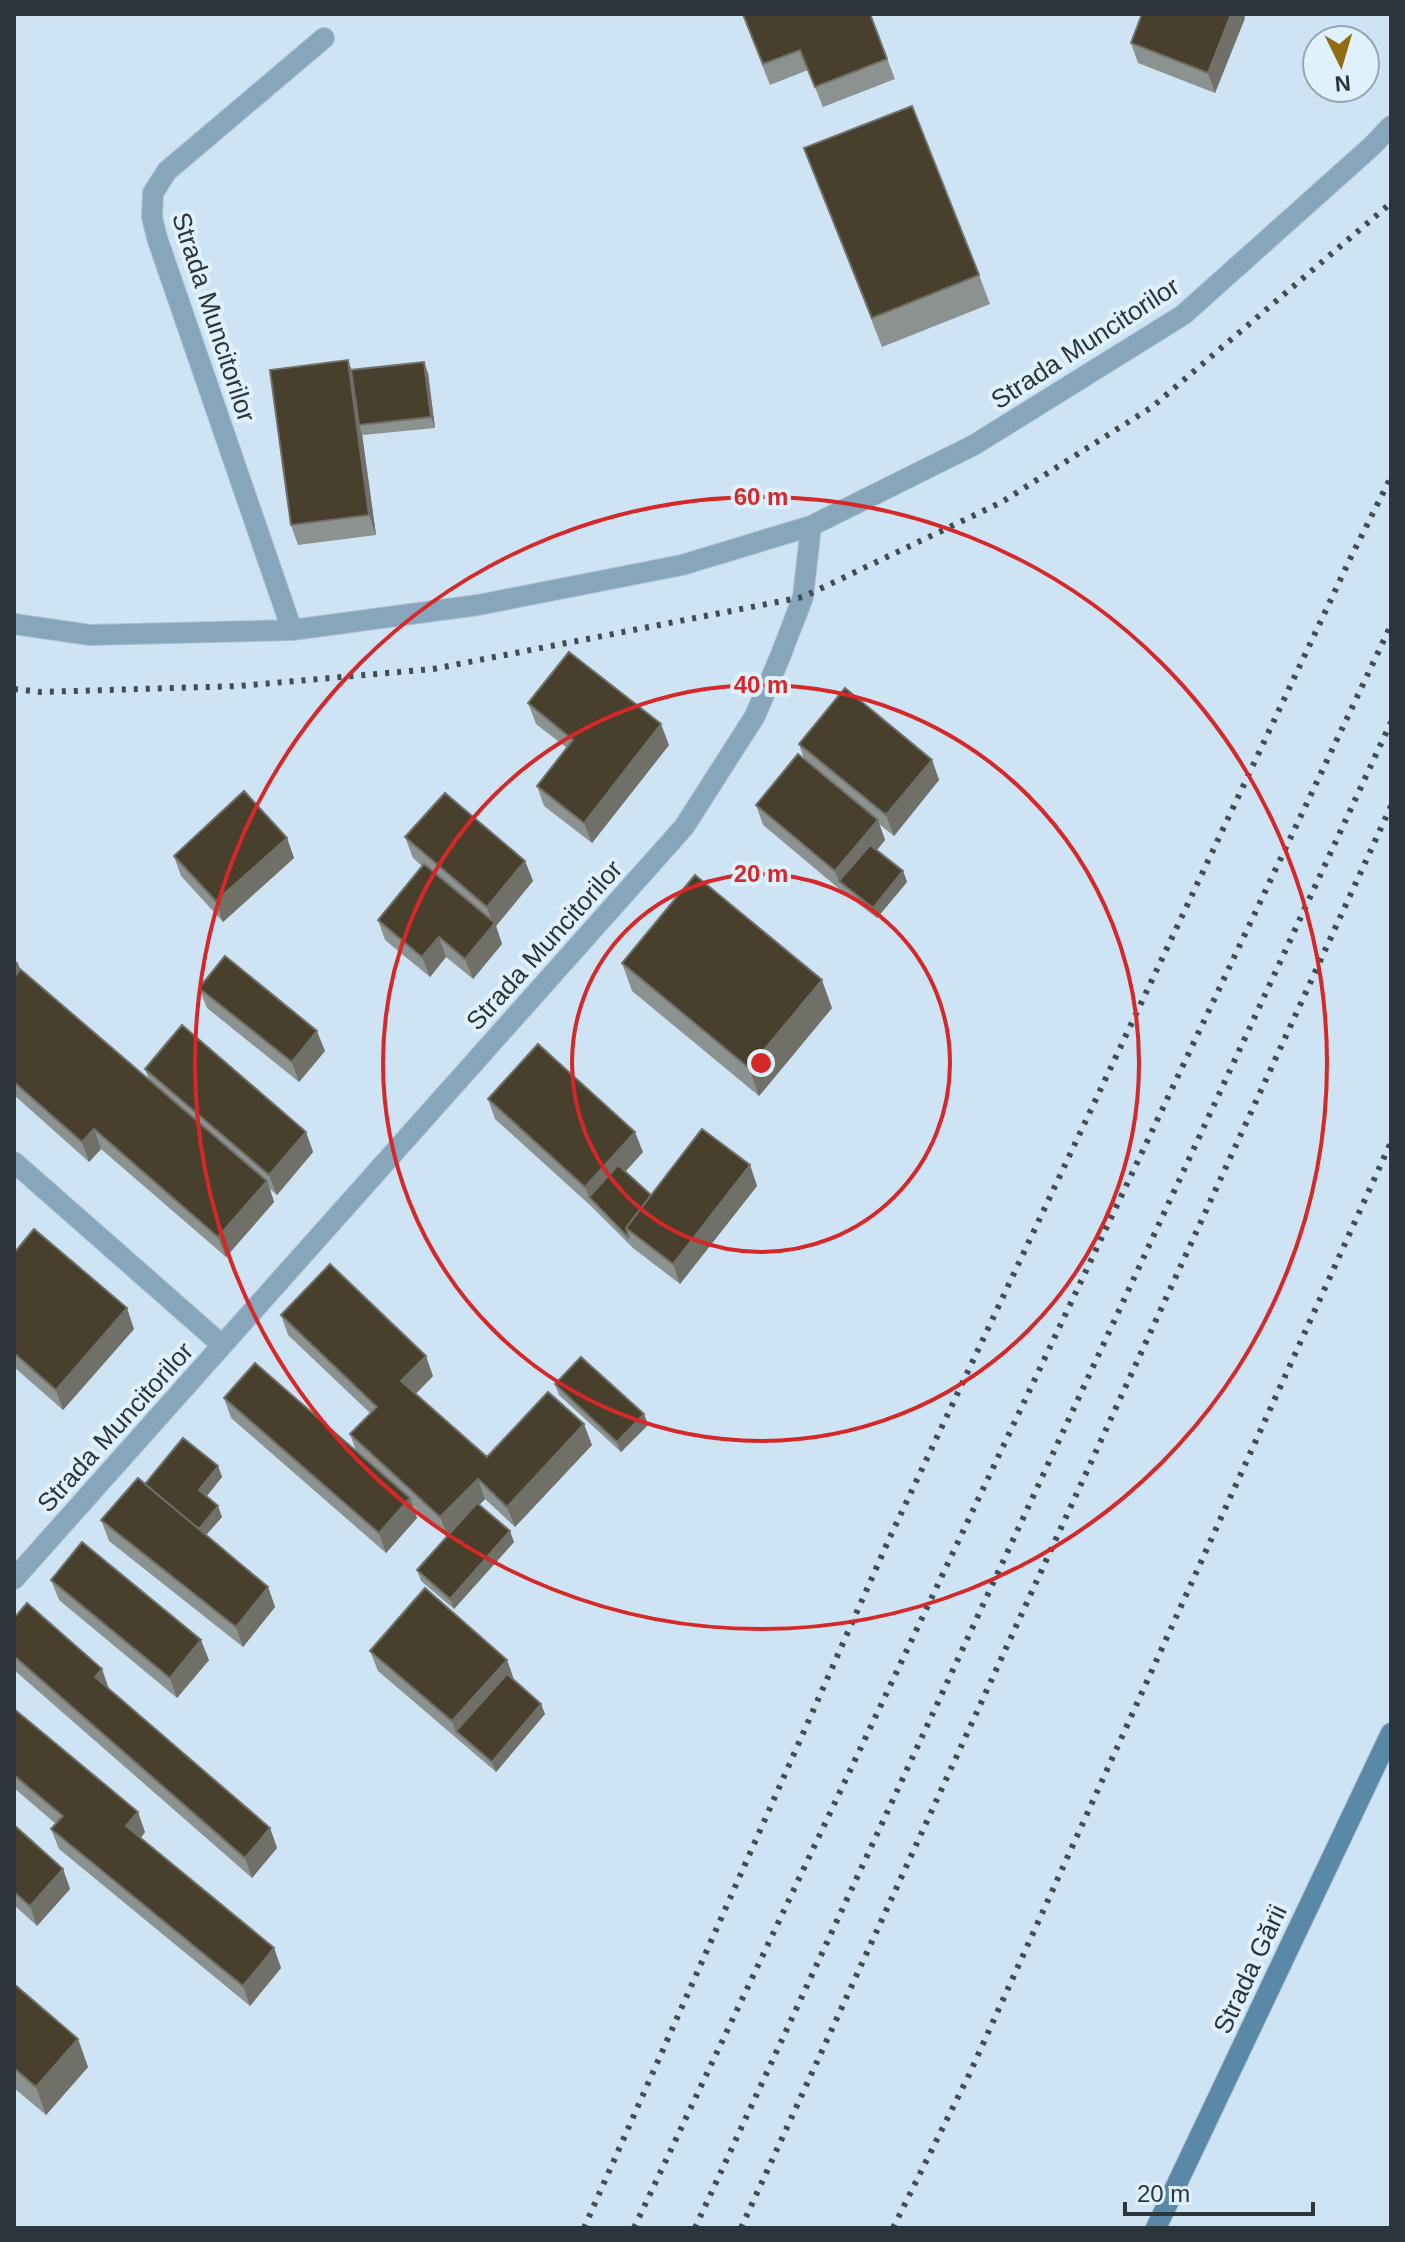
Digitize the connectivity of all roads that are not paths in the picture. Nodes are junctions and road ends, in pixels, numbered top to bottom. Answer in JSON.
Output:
{"nodes":[{"id":1,"x":324,"y":38,"type":"dead end"},
{"id":2,"x":1391,"y":126,"type":"edge"},
{"id":3,"x":811,"y":526,"type":"junction"},
{"id":4,"x":14,"y":624,"type":"edge"},
{"id":5,"x":292,"y":630,"type":"junction"},
{"id":6,"x":14,"y":1162,"type":"edge"},
{"id":7,"x":222,"y":1345,"type":"junction"},
{"id":8,"x":14,"y":1579,"type":"edge"},
{"id":9,"x":1391,"y":1733,"type":"edge"},
{"id":10,"x":1156,"y":2228,"type":"edge"}],
"edges":[{"from":1,"to":5,"type":"street","name":"Strada Muncitorilor"},
{"from":2,"to":3,"type":"street","name":"Strada Muncitorilor"},
{"from":3,"to":5,"type":"street","name":"Strada Muncitorilor"},
{"from":3,"to":7,"type":"street","name":"Strada Muncitorilor"},
{"from":4,"to":5,"type":"street","name":"Strada Muncitorilor"},
{"from":6,"to":7,"type":"street","name":"Strada Muncitorilor"},
{"from":7,"to":8,"type":"street","name":"Strada Muncitorilor"},
{"from":9,"to":10,"type":"main road","name":"Strada Gării"}]}
